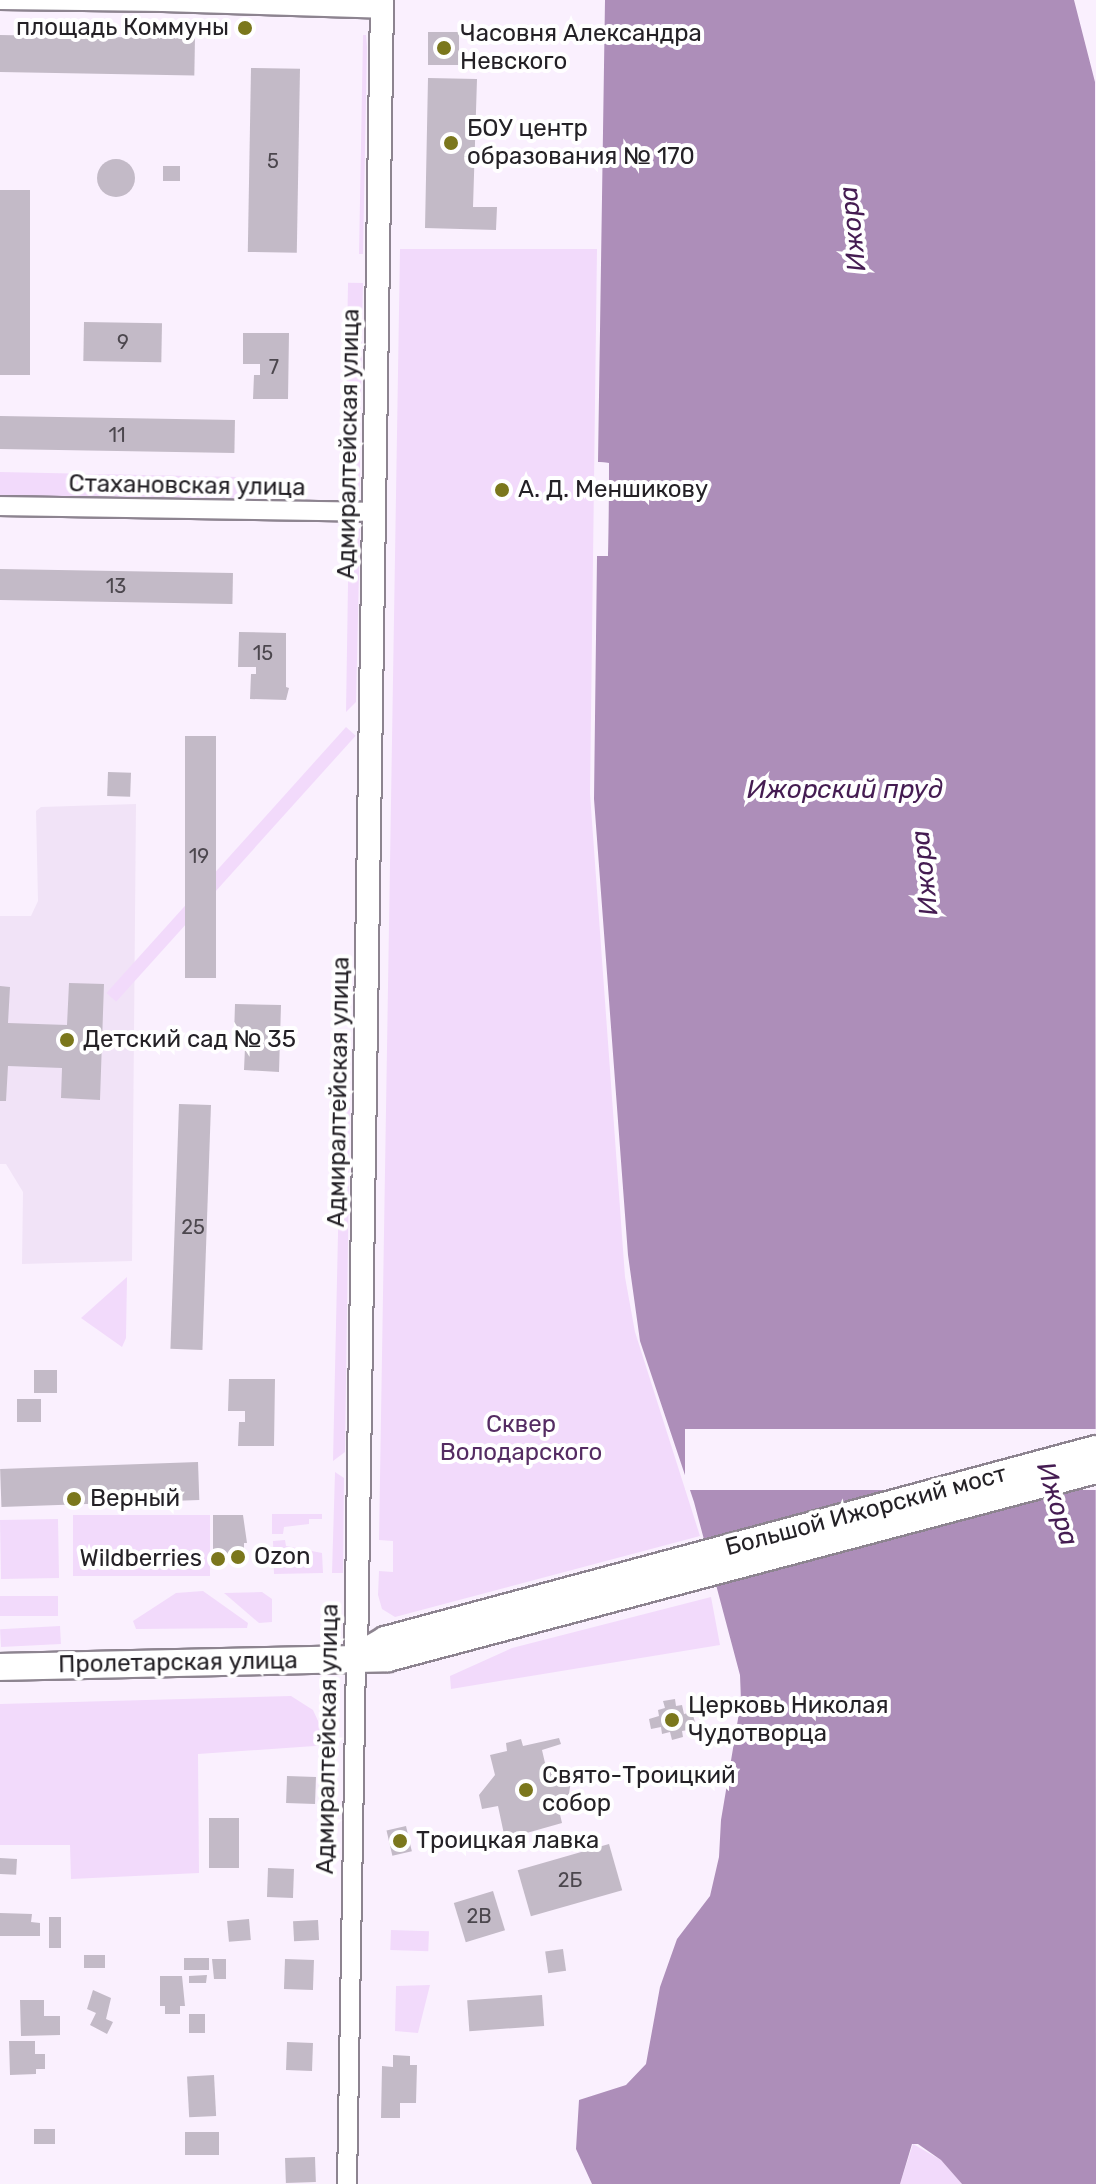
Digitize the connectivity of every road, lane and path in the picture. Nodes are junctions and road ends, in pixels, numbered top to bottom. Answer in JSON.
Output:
{"nodes":[{"id":1,"x":0,"y":0,"type":"edge"},
{"id":2,"x":164,"y":1,"type":"edge"},
{"id":3,"x":382,"y":3,"type":"edge"},
{"id":4,"x":0,"y":506,"type":"edge"},
{"id":5,"x":374,"y":512,"type":"junction"},
{"id":6,"x":1096,"y":1449,"type":"edge"},
{"id":7,"x":1096,"y":1470,"type":"edge"},
{"id":8,"x":685,"y":1571,"type":"junction"},
{"id":9,"x":356,"y":1657,"type":"junction"},
{"id":10,"x":0,"y":1667,"type":"edge"},
{"id":11,"x":347,"y":2184,"type":"edge"}],
"edges":[{"from":1,"to":2,"type":"street"},
{"from":2,"to":3,"type":"street"},
{"from":3,"to":5,"type":"street","name":"Адмиралтейская улица"},
{"from":4,"to":5,"type":"street","name":"Стахановская улица"},
{"from":5,"to":9,"type":"street","name":"Адмиралтейская улица"},
{"from":6,"to":8,"type":"main road","name":"Большой Ижорский мост"},
{"from":7,"to":8,"type":"main road","name":"Большой Ижорский мост"},
{"from":8,"to":9,"type":"main road","name":"Пролетарская улица"},
{"from":9,"to":10,"type":"main road","name":"Пролетарская улица"},
{"from":9,"to":11,"type":"street","name":"Адмиралтейская улица"}]}
